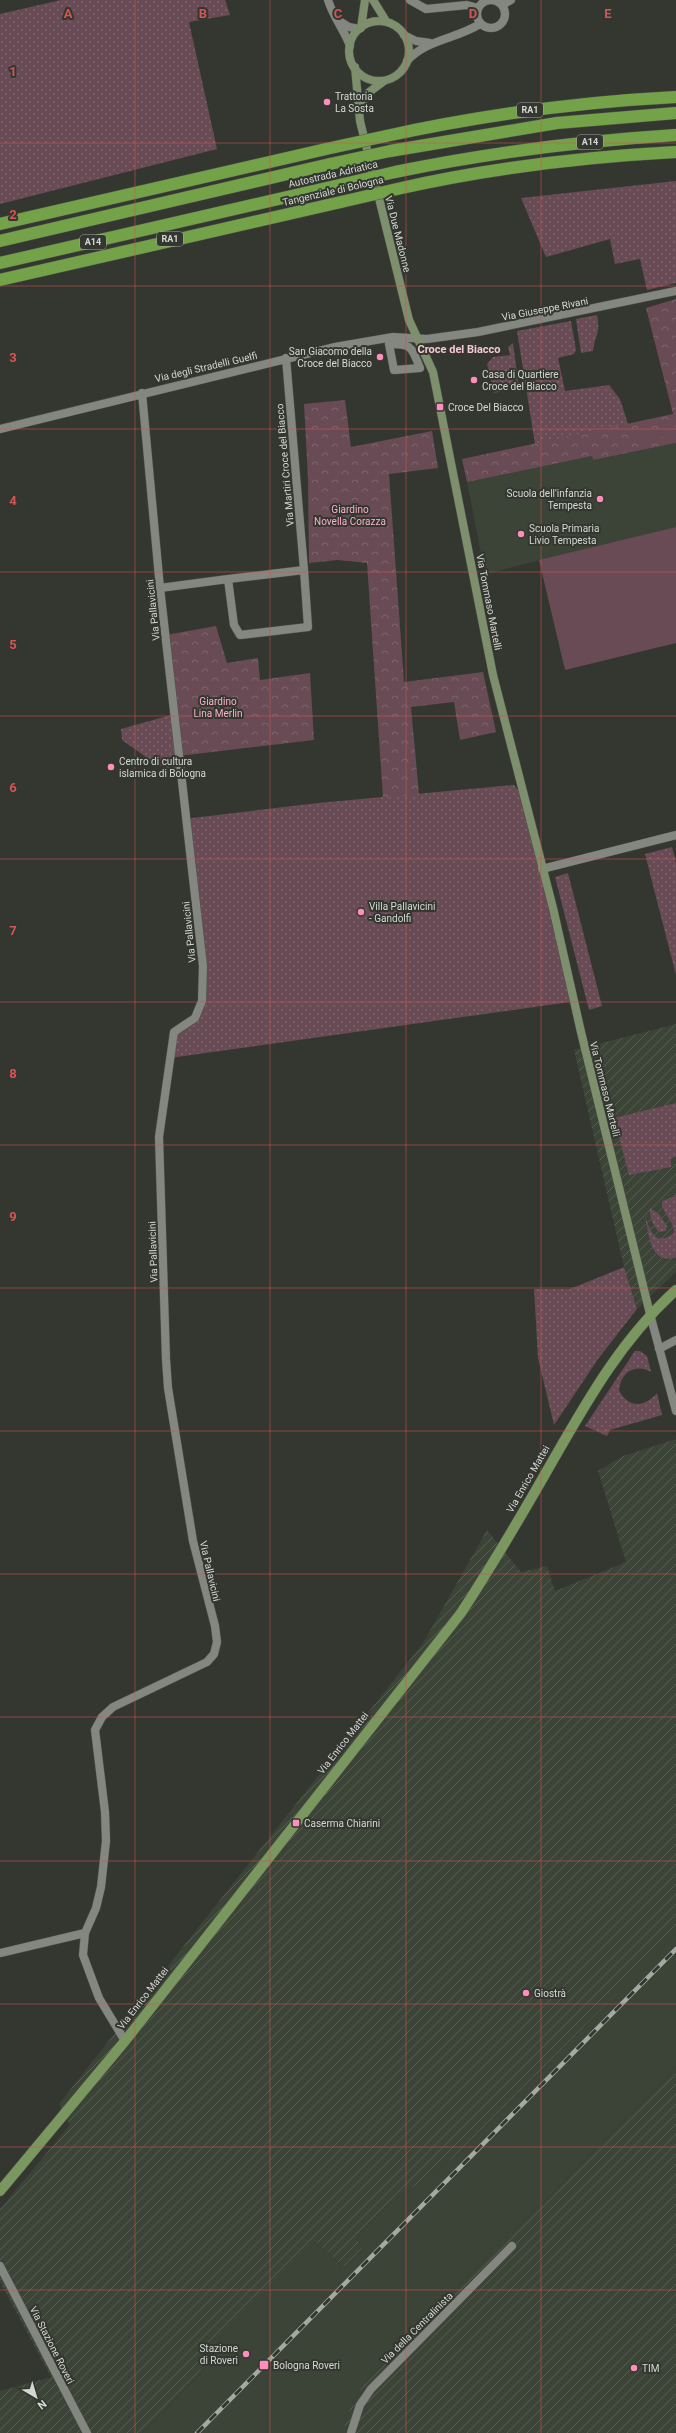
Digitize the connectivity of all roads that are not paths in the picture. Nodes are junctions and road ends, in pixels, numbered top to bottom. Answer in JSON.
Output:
{"nodes":[{"id":1,"x":328,"y":0,"type":"edge"},
{"id":2,"x":365,"y":0,"type":"edge"},
{"id":3,"x":374,"y":0,"type":"edge"},
{"id":4,"x":410,"y":0,"type":"edge"},
{"id":5,"x":511,"y":0,"type":"edge"},
{"id":6,"x":502,"y":5,"type":"junction"},
{"id":7,"x":478,"y":8,"type":"junction"},
{"id":8,"x":332,"y":12,"type":"junction"},
{"id":9,"x":386,"y":21,"type":"junction"},
{"id":10,"x":480,"y":24,"type":"junction"},
{"id":11,"x":360,"y":28,"type":"junction"},
{"id":12,"x":404,"y":35,"type":"junction"},
{"id":13,"x":433,"y":44,"type":"junction"},
{"id":14,"x":350,"y":46,"type":"junction"},
{"id":15,"x":407,"y":61,"type":"junction"},
{"id":16,"x":355,"y":67,"type":"junction"},
{"id":17,"x":385,"y":80,"type":"junction"},
{"id":18,"x":676,"y":97,"type":"edge"},
{"id":19,"x":359,"y":108,"type":"junction"},
{"id":20,"x":676,"y":113,"type":"edge"},
{"id":21,"x":676,"y":135,"type":"edge"},
{"id":22,"x":676,"y":152,"type":"edge"},
{"id":23,"x":0,"y":224,"type":"edge"},
{"id":24,"x":0,"y":241,"type":"edge"},
{"id":25,"x":0,"y":263,"type":"edge"},
{"id":26,"x":0,"y":280,"type":"edge"},
{"id":27,"x":676,"y":291,"type":"edge"},
{"id":28,"x":418,"y":339,"type":"junction"},
{"id":29,"x":286,"y":358,"type":"junction"},
{"id":30,"x":142,"y":393,"type":"junction"},
{"id":31,"x":0,"y":429,"type":"edge"},
{"id":32,"x":304,"y":570,"type":"junction"},
{"id":33,"x":228,"y":579,"type":"junction"},
{"id":34,"x":160,"y":588,"type":"junction"},
{"id":35,"x":676,"y":835,"type":"edge"},
{"id":36,"x":542,"y":869,"type":"junction"},
{"id":37,"x":676,"y":1290,"type":"edge"},
{"id":38,"x":650,"y":1314,"type":"junction"},
{"id":39,"x":676,"y":1340,"type":"edge"},
{"id":40,"x":659,"y":1349,"type":"junction"},
{"id":41,"x":676,"y":1411,"type":"edge"},
{"id":42,"x":85,"y":1933,"type":"junction"},
{"id":43,"x":0,"y":1953,"type":"edge"},
{"id":44,"x":125,"y":2041,"type":"junction"},
{"id":45,"x":0,"y":2191,"type":"edge"},
{"id":46,"x":512,"y":2246,"type":"dead end"},
{"id":47,"x":0,"y":2266,"type":"edge"},
{"id":48,"x":84,"y":2432,"type":"edge"},
{"id":49,"x":352,"y":2433,"type":"edge"}],
"edges":[{"from":1,"to":8,"type":"street"},
{"from":2,"to":11,"type":"main road"},
{"from":3,"to":9,"type":"main road"},
{"from":4,"to":7,"type":"street"},
{"from":5,"to":6,"type":"street"},
{"from":6,"to":7,"type":"street"},
{"from":6,"to":10,"type":"street"},
{"from":7,"to":10,"type":"street"},
{"from":8,"to":11,"type":"street"},
{"from":8,"to":14,"type":"street"},
{"from":9,"to":11,"type":"main road"},
{"from":9,"to":12,"type":"main road"},
{"from":10,"to":13,"type":"street"},
{"from":11,"to":14,"type":"main road"},
{"from":12,"to":13,"type":"street"},
{"from":12,"to":15,"type":"main road"},
{"from":13,"to":15,"type":"street"},
{"from":14,"to":16,"type":"main road"},
{"from":15,"to":17,"type":"main road"},
{"from":16,"to":17,"type":"main road"},
{"from":16,"to":19,"type":"main road","name":"Via Due Madonne"},
{"from":17,"to":19,"type":"main road"},
{"from":18,"to":23,"type":"highway","number":"RA1","bridge":true},
{"from":19,"to":28,"type":"main road","name":"Via Due Madonne"},
{"from":20,"to":24,"type":"highway","name":"Autostrada Adriatica","number":"A14","bridge":true},
{"from":21,"to":25,"type":"highway","name":"Autostrada Adriatica","number":"A14","bridge":true},
{"from":22,"to":26,"type":"highway","name":"Tangenziale di Bologna","number":"RA1","bridge":true},
{"from":27,"to":28,"type":"street","name":"Via Giuseppe Rivani"},
{"from":28,"to":29,"type":"street","name":"Via degli Stradelli Guelfi"},
{"from":28,"to":36,"type":"main road","name":"Via Tommaso Martelli"},
{"from":29,"to":30,"type":"street","name":"Via degli Stradelli Guelfi"},
{"from":29,"to":32,"type":"street","name":"Via Martiri Croce del Biacco"},
{"from":30,"to":31,"type":"street","name":"Via degli Stradelli Guelfi"},
{"from":30,"to":34,"type":"street","name":"Via Pallavicini"},
{"from":32,"to":33,"type":"street"},
{"from":32,"to":33,"type":"street","name":"Via Martiri Croce del Biacco"},
{"from":33,"to":34,"type":"street"},
{"from":34,"to":42,"type":"street","name":"Via Pallavicini"},
{"from":35,"to":36,"type":"street"},
{"from":36,"to":38,"type":"main road","name":"Via Tommaso Martelli"},
{"from":37,"to":38,"type":"main road","name":"Via Enrico Mattei"},
{"from":38,"to":40,"type":"street"},
{"from":38,"to":44,"type":"main road","name":"Via Enrico Mattei"},
{"from":39,"to":40,"type":"street"},
{"from":40,"to":41,"type":"street"},
{"from":42,"to":43,"type":"street"},
{"from":42,"to":44,"type":"street","name":"Via Pallavicini"},
{"from":44,"to":45,"type":"main road","name":"Via Enrico Mattei"},
{"from":46,"to":49,"type":"street","name":"Via della Centralinista"},
{"from":47,"to":48,"type":"street","name":"Via Stazione Roveri"}]}
